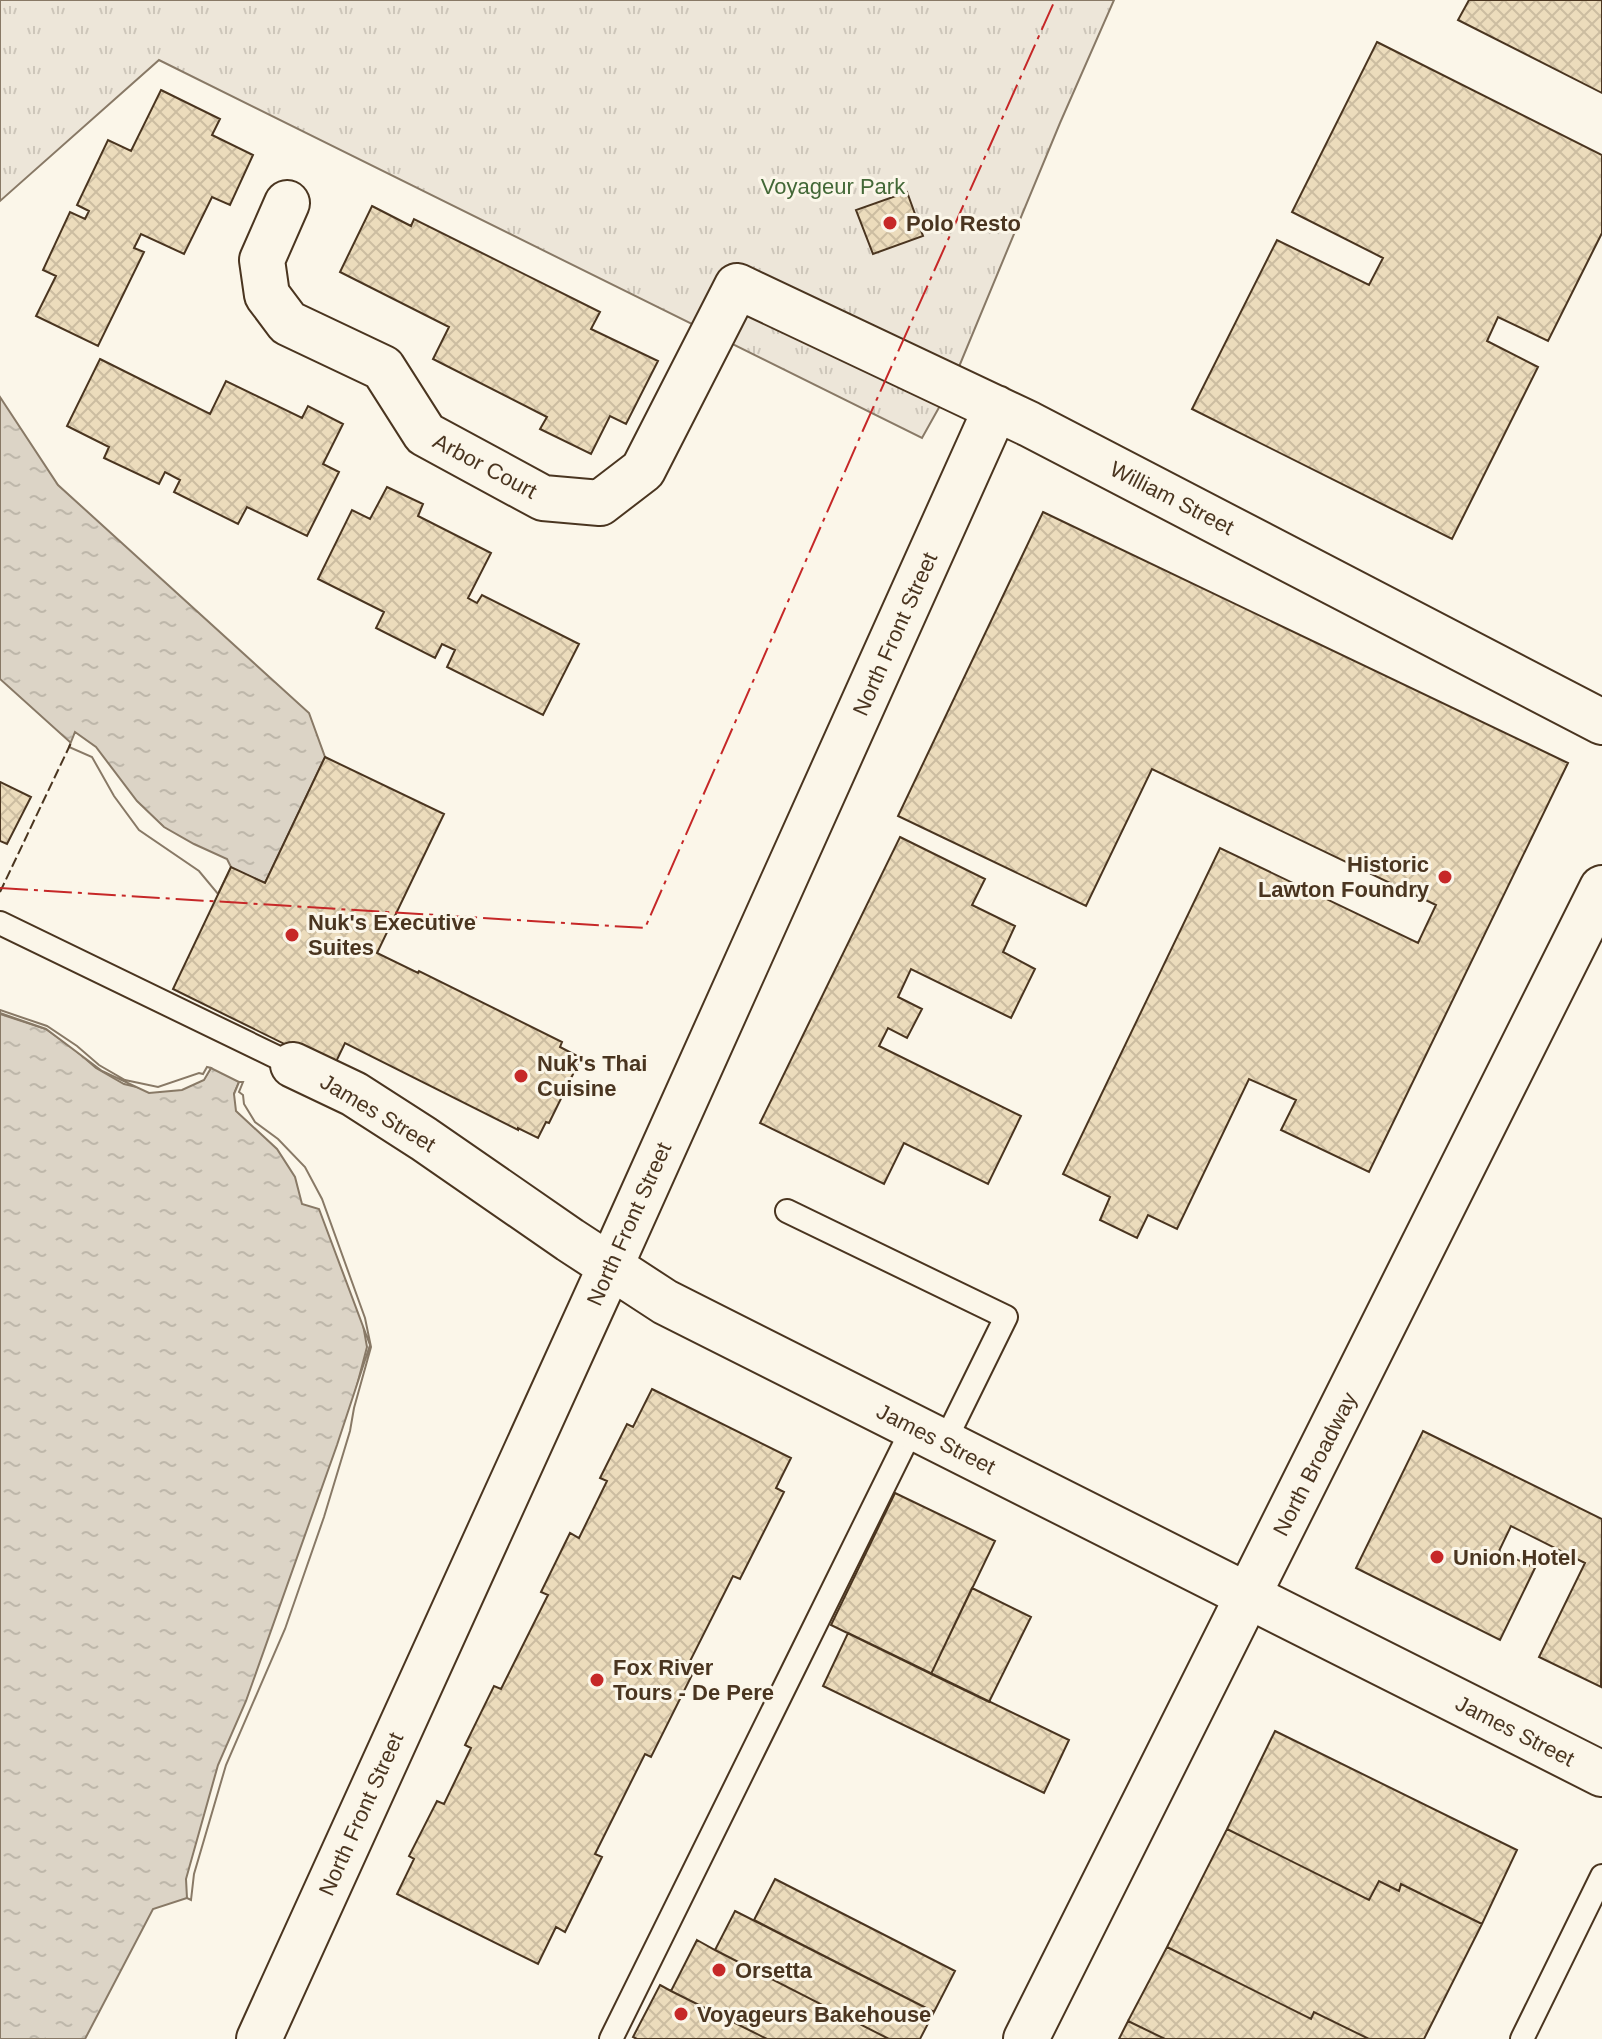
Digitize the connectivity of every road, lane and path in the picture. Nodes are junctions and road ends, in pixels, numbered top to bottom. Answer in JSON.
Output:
{"nodes":[{"id":1,"x":287,"y":203,"type":"dead end"},
{"id":2,"x":737,"y":286,"type":"joint"},
{"id":3,"x":996,"y":408,"type":"junction"},
{"id":4,"x":1602,"y":722,"type":"edge"},
{"id":5,"x":1602,"y":888,"type":"edge"},
{"id":6,"x":0,"y":923,"type":"edge"},
{"id":7,"x":284,"y":1061,"type":"joint"},
{"id":8,"x":787,"y":1211,"type":"dead end"},
{"id":9,"x":610,"y":1267,"type":"junction"},
{"id":10,"x":929,"y":1435,"type":"junction"},
{"id":11,"x":1248,"y":1597,"type":"junction"},
{"id":12,"x":1602,"y":1774,"type":"edge"},
{"id":13,"x":1602,"y":1876,"type":"edge"},
{"id":14,"x":259,"y":2039,"type":"edge"},
{"id":15,"x":611,"y":2039,"type":"edge"},
{"id":16,"x":1026,"y":2039,"type":"edge"},
{"id":17,"x":1522,"y":2039,"type":"edge"}],
"edges":[{"from":1,"to":2,"type":"street","name":"Arbor Court"},
{"from":2,"to":3,"type":"street","name":"William Street"},
{"from":3,"to":4,"type":"street","name":"William Street"},
{"from":3,"to":9,"type":"street","name":"North Front Street"},
{"from":5,"to":11,"type":"street","name":"North Broadway"},
{"from":6,"to":7,"type":"lane"},
{"from":7,"to":9,"type":"street","name":"James Street"},
{"from":8,"to":10,"type":"lane"},
{"from":9,"to":10,"type":"street","name":"James Street"},
{"from":9,"to":14,"type":"street","name":"North Front Street"},
{"from":10,"to":11,"type":"street","name":"James Street"},
{"from":10,"to":15,"type":"lane"},
{"from":11,"to":12,"type":"street","name":"James Street"},
{"from":11,"to":16,"type":"street","name":"North Broadway"},
{"from":13,"to":17,"type":"lane"}]}
